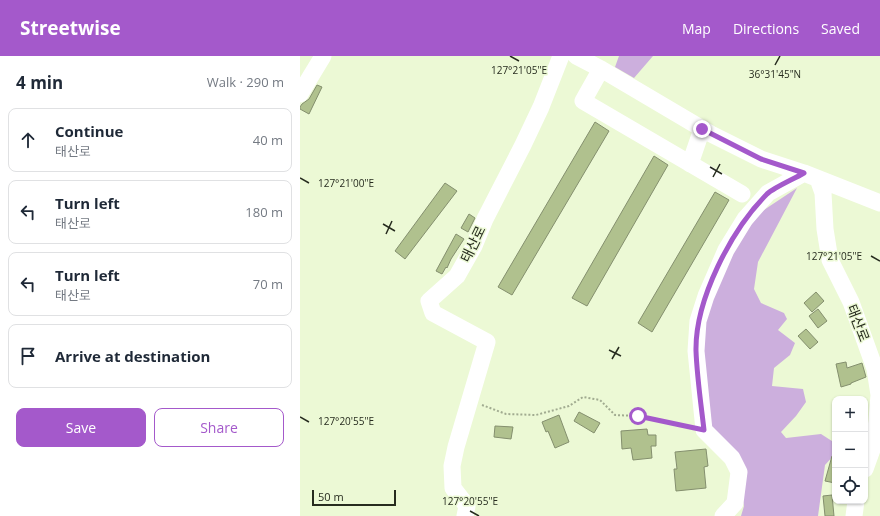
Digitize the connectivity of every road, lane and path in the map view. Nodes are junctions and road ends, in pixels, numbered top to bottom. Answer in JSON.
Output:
{"nodes":[{"id":1,"x":322,"y":56,"type":"edge"},
{"id":2,"x":561,"y":56,"type":"edge"},
{"id":3,"x":576,"y":56,"type":"edge"},
{"id":4,"x":601,"y":69,"type":"junction"},
{"id":5,"x":300,"y":94,"type":"edge"},
{"id":6,"x":702,"y":129,"type":"junction"},
{"id":7,"x":690,"y":164,"type":"junction"},
{"id":8,"x":811,"y":176,"type":"junction"},
{"id":9,"x":742,"y":194,"type":"dead end"},
{"id":10,"x":880,"y":203,"type":"edge"},
{"id":11,"x":470,"y":401,"type":"junction"},
{"id":12,"x":704,"y":430,"type":"junction"},
{"id":13,"x":865,"y":468,"type":"edge"},
{"id":14,"x":856,"y":504,"type":"edge"},
{"id":15,"x":465,"y":516,"type":"edge"},
{"id":16,"x":723,"y":516,"type":"edge"},
{"id":17,"x":854,"y":516,"type":"edge"}],
"edges":[{"from":1,"to":5,"type":"street"},
{"from":2,"to":11,"type":"street","name":"태산로"},
{"from":3,"to":4,"type":"street"},
{"from":4,"to":6,"type":"street"},
{"from":4,"to":7,"type":"street"},
{"from":6,"to":7,"type":"street"},
{"from":6,"to":8,"type":"street"},
{"from":7,"to":9,"type":"street"},
{"from":8,"to":10,"type":"street"},
{"from":8,"to":12,"type":"street"},
{"from":8,"to":13,"type":"street","name":"태산로"},
{"from":11,"to":12,"type":"path"},
{"from":11,"to":15,"type":"street","name":"태산로"},
{"from":12,"to":16,"type":"street"},
{"from":14,"to":17,"type":"street"}]}
